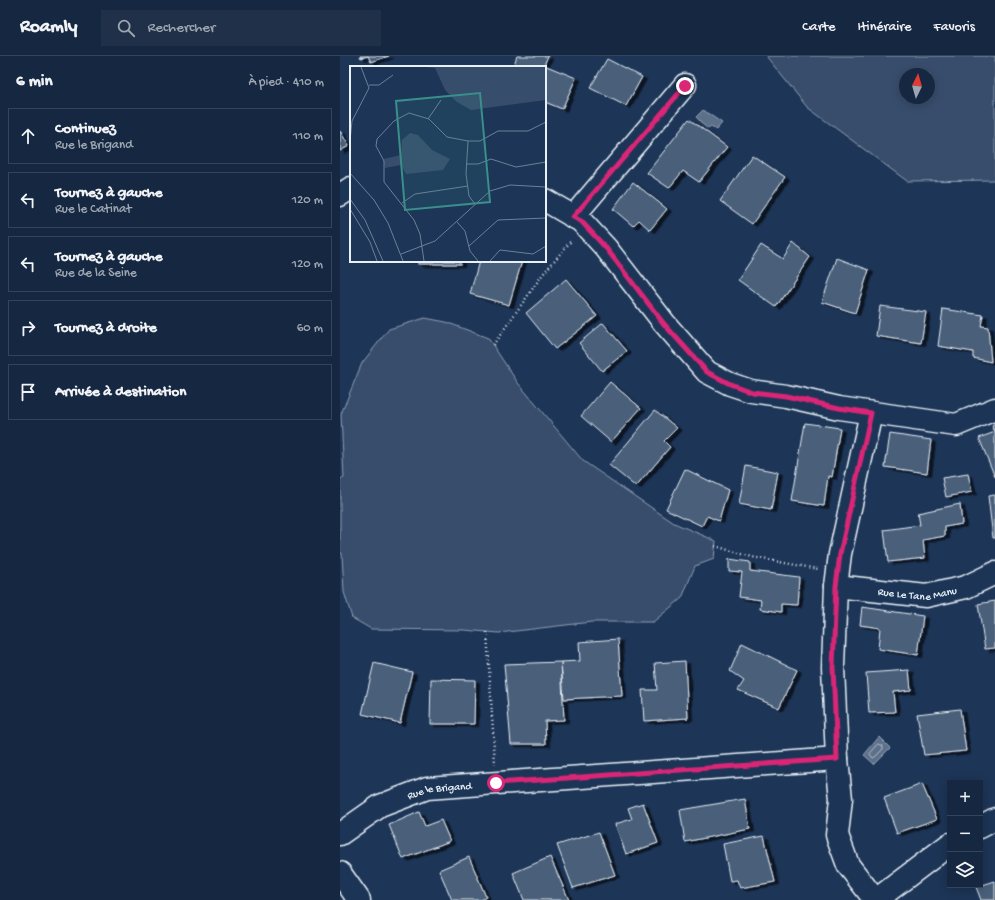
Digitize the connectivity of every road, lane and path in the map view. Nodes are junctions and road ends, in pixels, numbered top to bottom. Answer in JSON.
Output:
{"nodes":[{"id":1,"x":685,"y":86,"type":"dead end"},
{"id":2,"x":350,"y":189,"type":"edge"},
{"id":3,"x":340,"y":195,"type":"edge"},
{"id":4,"x":546,"y":201,"type":"edge"},
{"id":5,"x":579,"y":221,"type":"junction"},
{"id":6,"x":493,"y":345,"type":"dead end"},
{"id":7,"x":995,"y":409,"type":"edge"},
{"id":8,"x":871,"y":413,"type":"junction"},
{"id":9,"x":715,"y":546,"type":"dead end"},
{"id":10,"x":995,"y":573,"type":"edge"},
{"id":11,"x":837,"y":579,"type":"junction"},
{"id":12,"x":487,"y":632,"type":"dead end"},
{"id":13,"x":837,"y":759,"type":"junction"},
{"id":14,"x":496,"y":783,"type":"junction"},
{"id":15,"x":995,"y":819,"type":"edge"},
{"id":16,"x":983,"y":825,"type":"edge"},
{"id":17,"x":340,"y":834,"type":"edge"},
{"id":18,"x":947,"y":846,"type":"edge"},
{"id":19,"x":340,"y":873,"type":"edge"},
{"id":20,"x":359,"y":900,"type":"edge"},
{"id":21,"x":876,"y":900,"type":"edge"}],
"edges":[{"from":1,"to":5,"type":"street"},
{"from":2,"to":3,"type":"street"},
{"from":4,"to":5,"type":"street"},
{"from":5,"to":6,"type":"path"},
{"from":5,"to":8,"type":"street"},
{"from":7,"to":8,"type":"street"},
{"from":8,"to":11,"type":"street"},
{"from":9,"to":11,"type":"path"},
{"from":10,"to":11,"type":"street","name":"Rue Le Tane Manu"},
{"from":11,"to":13,"type":"street"},
{"from":12,"to":14,"type":"path"},
{"from":13,"to":14,"type":"street","name":"Rue le Brigand"},
{"from":13,"to":21,"type":"street"},
{"from":14,"to":17,"type":"street","name":"Rue le Brigand"},
{"from":15,"to":16,"type":"street"},
{"from":18,"to":21,"type":"street"},
{"from":19,"to":20,"type":"street"}]}
